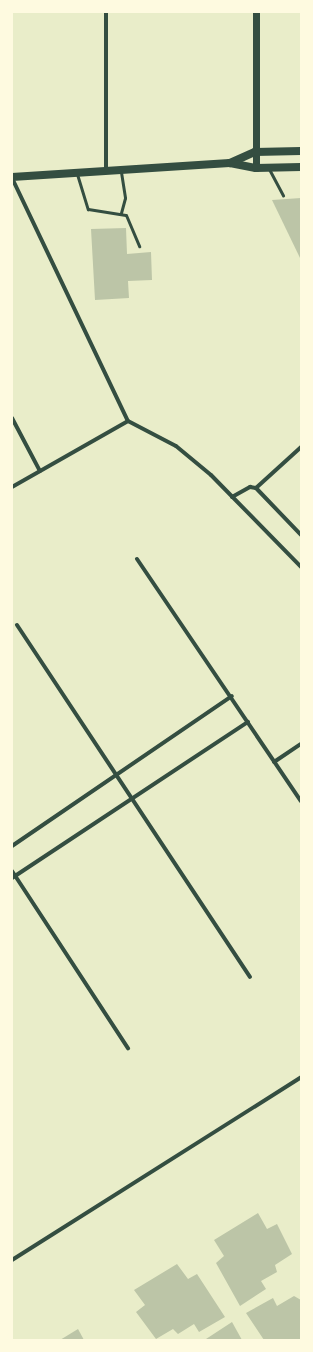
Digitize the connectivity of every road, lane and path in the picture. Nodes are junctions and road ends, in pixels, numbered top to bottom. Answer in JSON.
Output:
{"nodes":[{"id":1,"x":106,"y":12,"type":"edge"},
{"id":2,"x":256,"y":12,"type":"edge"},
{"id":3,"x":301,"y":151,"type":"edge"},
{"id":4,"x":255,"y":152,"type":"junction"},
{"id":5,"x":230,"y":164,"type":"junction"},
{"id":6,"x":301,"y":167,"type":"edge"},
{"id":7,"x":256,"y":168,"type":"junction"},
{"id":8,"x":269,"y":168,"type":"junction"},
{"id":9,"x":121,"y":172,"type":"junction"},
{"id":10,"x":106,"y":173,"type":"junction"},
{"id":11,"x":77,"y":174,"type":"junction"},
{"id":12,"x":12,"y":178,"type":"edge"},
{"id":13,"x":284,"y":195,"type":"dead end"},
{"id":14,"x":121,"y":213,"type":"junction"},
{"id":15,"x":139,"y":246,"type":"dead end"},
{"id":16,"x":12,"y":418,"type":"edge"},
{"id":17,"x":128,"y":421,"type":"junction"},
{"id":18,"x":301,"y":447,"type":"edge"},
{"id":19,"x":40,"y":471,"type":"junction"},
{"id":20,"x":12,"y":487,"type":"edge"},
{"id":21,"x":256,"y":488,"type":"junction"},
{"id":22,"x":232,"y":497,"type":"junction"},
{"id":23,"x":300,"y":532,"type":"edge"},
{"id":24,"x":137,"y":559,"type":"dead end"},
{"id":25,"x":301,"y":567,"type":"edge"},
{"id":26,"x":17,"y":625,"type":"dead end"},
{"id":27,"x":232,"y":696,"type":"junction"},
{"id":28,"x":248,"y":722,"type":"junction"},
{"id":29,"x":301,"y":744,"type":"edge"},
{"id":30,"x":274,"y":762,"type":"junction"},
{"id":31,"x":116,"y":774,"type":"junction"},
{"id":32,"x":131,"y":797,"type":"junction"},
{"id":33,"x":301,"y":801,"type":"edge"},
{"id":34,"x":12,"y":846,"type":"edge"},
{"id":35,"x":12,"y":871,"type":"edge"},
{"id":36,"x":14,"y":877,"type":"edge"},
{"id":37,"x":250,"y":977,"type":"dead end"},
{"id":38,"x":128,"y":1048,"type":"dead end"},
{"id":39,"x":301,"y":1077,"type":"edge"},
{"id":40,"x":12,"y":1260,"type":"edge"}],
"edges":[{"from":1,"to":10,"type":"street"},
{"from":2,"to":4,"type":"street"},
{"from":3,"to":4,"type":"main road"},
{"from":4,"to":5,"type":"main road"},
{"from":4,"to":7,"type":"street"},
{"from":5,"to":7,"type":"main road"},
{"from":5,"to":9,"type":"main road"},
{"from":6,"to":8,"type":"main road"},
{"from":7,"to":8,"type":"main road"},
{"from":8,"to":13,"type":"lane"},
{"from":9,"to":10,"type":"main road"},
{"from":9,"to":14,"type":"lane"},
{"from":10,"to":11,"type":"main road"},
{"from":11,"to":12,"type":"main road"},
{"from":11,"to":14,"type":"lane"},
{"from":12,"to":17,"type":"street"},
{"from":14,"to":15,"type":"lane"},
{"from":16,"to":19,"type":"street"},
{"from":17,"to":19,"type":"street"},
{"from":17,"to":22,"type":"street"},
{"from":18,"to":21,"type":"street"},
{"from":19,"to":20,"type":"street"},
{"from":21,"to":22,"type":"street"},
{"from":21,"to":23,"type":"street"},
{"from":22,"to":25,"type":"street"},
{"from":24,"to":27,"type":"street"},
{"from":26,"to":31,"type":"street"},
{"from":27,"to":28,"type":"street"},
{"from":27,"to":31,"type":"street"},
{"from":28,"to":30,"type":"street"},
{"from":28,"to":32,"type":"street"},
{"from":29,"to":30,"type":"street"},
{"from":30,"to":33,"type":"street"},
{"from":31,"to":32,"type":"street"},
{"from":31,"to":34,"type":"street"},
{"from":32,"to":36,"type":"street"},
{"from":32,"to":37,"type":"street"},
{"from":35,"to":36,"type":"street"},
{"from":36,"to":38,"type":"street"},
{"from":39,"to":40,"type":"street"}]}
